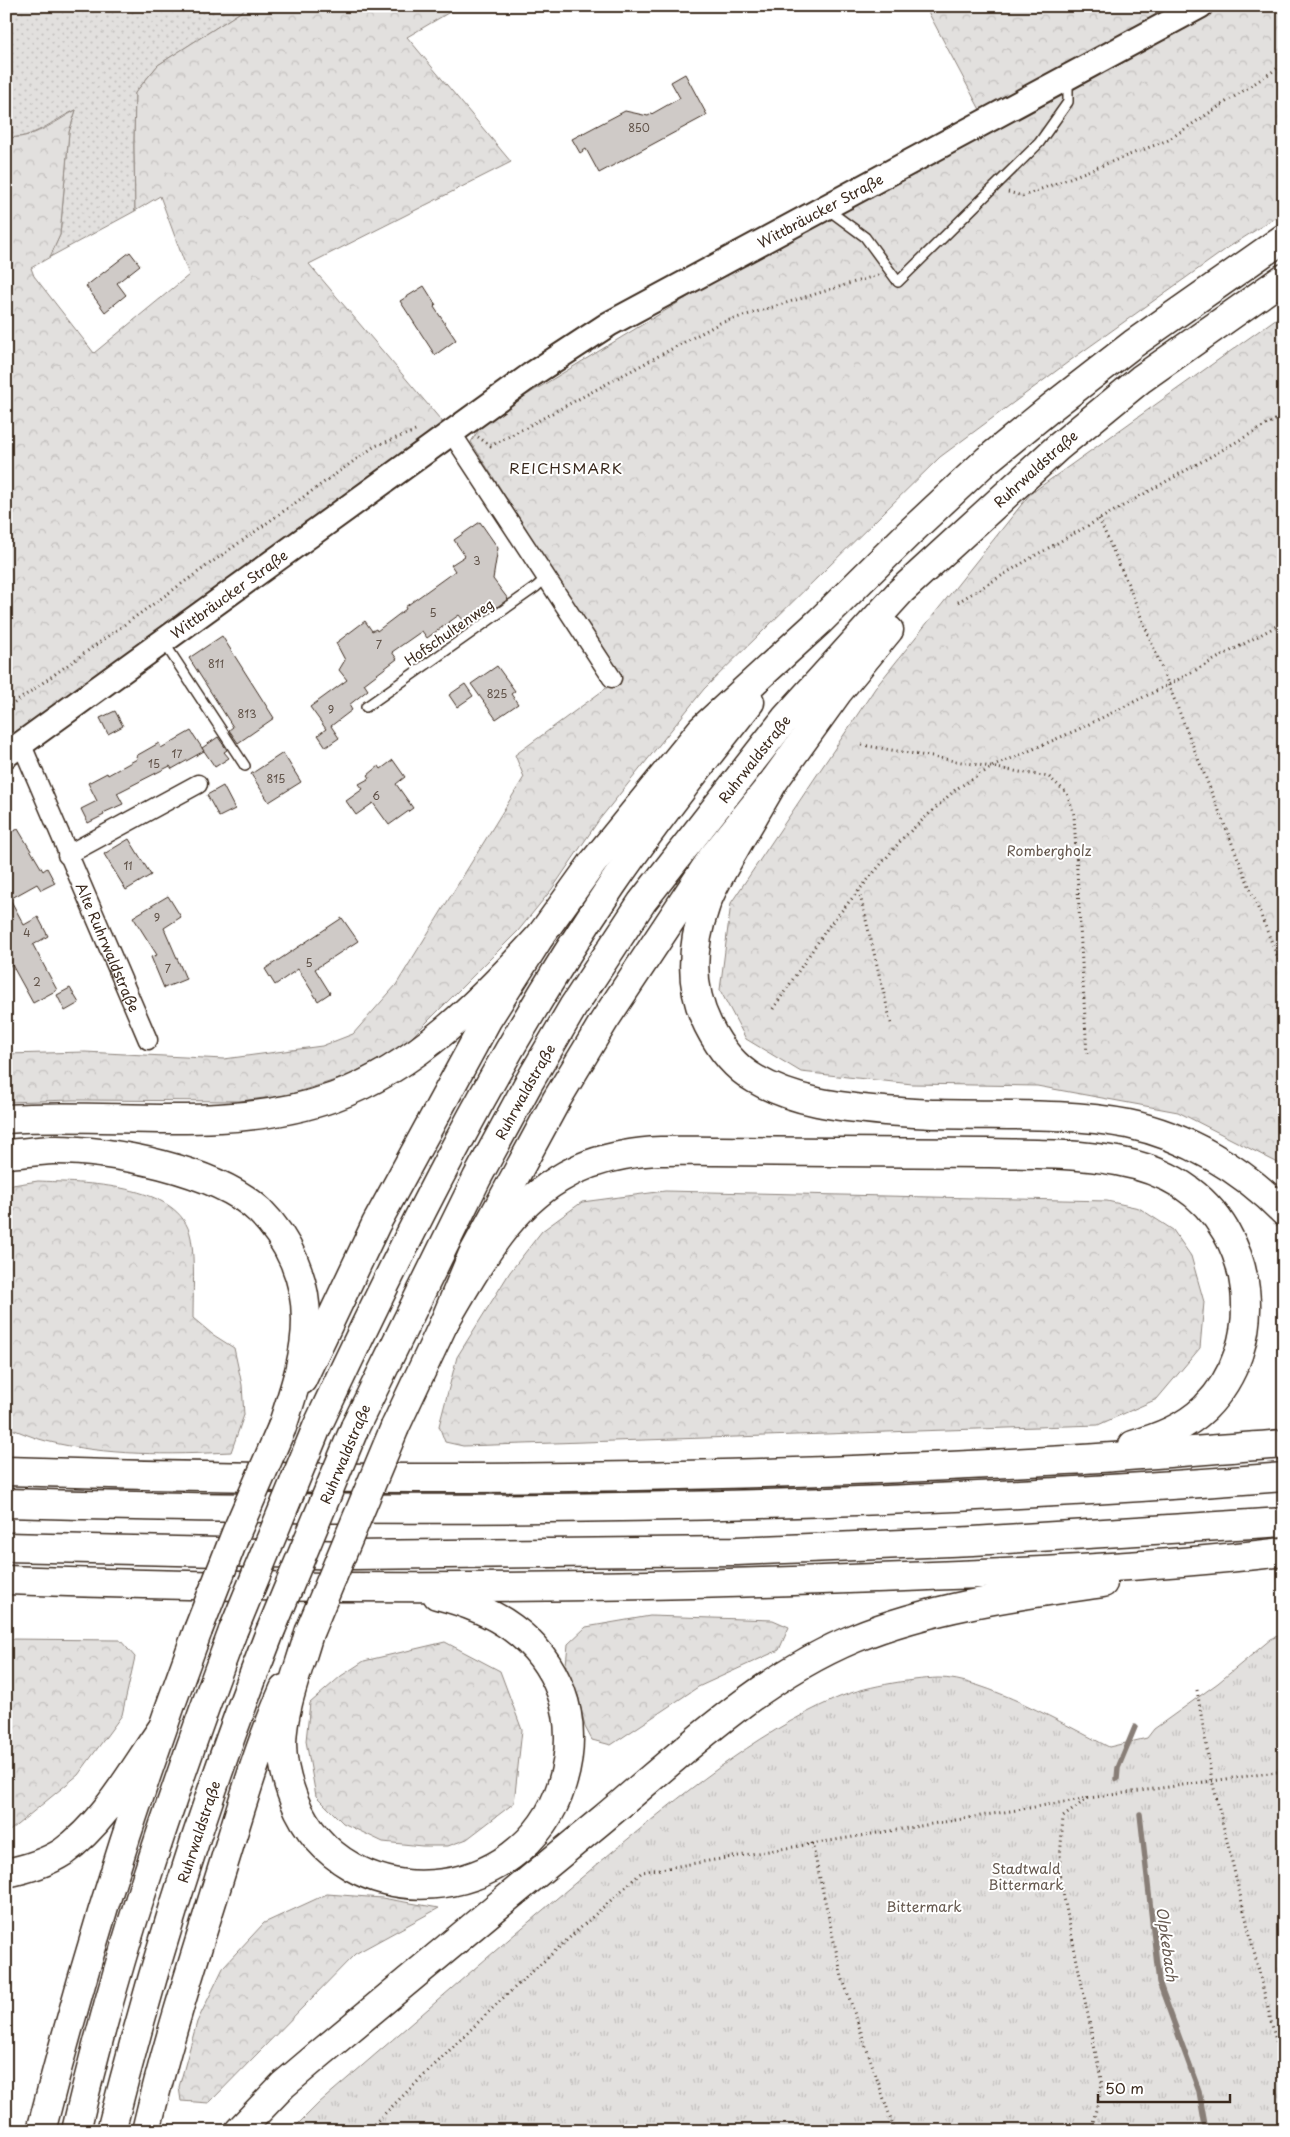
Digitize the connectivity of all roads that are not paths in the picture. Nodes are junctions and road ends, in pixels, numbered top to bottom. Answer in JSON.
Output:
{"nodes":[{"id":1,"x":1200,"y":6,"type":"edge"},
{"id":2,"x":1068,"y":77,"type":"junction"},
{"id":3,"x":825,"y":207,"type":"junction"},
{"id":4,"x":1284,"y":238,"type":"edge"},
{"id":5,"x":1284,"y":278,"type":"edge"},
{"id":6,"x":451,"y":432,"type":"junction"},
{"id":7,"x":957,"y":541,"type":"junction"},
{"id":8,"x":547,"y":577,"type":"junction"},
{"id":9,"x":820,"y":621,"type":"junction"},
{"id":10,"x":163,"y":640,"type":"junction"},
{"id":11,"x":612,"y":678,"type":"dead end"},
{"id":12,"x":366,"y":707,"type":"dead end"},
{"id":13,"x":14,"y":749,"type":"edge"},
{"id":14,"x":244,"y":766,"type":"dead end"},
{"id":15,"x":774,"y":781,"type":"junction"},
{"id":16,"x":198,"y":784,"type":"dead end"},
{"id":17,"x":67,"y":855,"type":"junction"},
{"id":18,"x":541,"y":935,"type":"junction"},
{"id":19,"x":148,"y":1040,"type":"dead end"},
{"id":20,"x":6,"y":1118,"type":"edge"},
{"id":21,"x":6,"y":1154,"type":"edge"},
{"id":22,"x":1284,"y":1212,"type":"edge"},
{"id":23,"x":444,"y":1323,"type":"junction"},
{"id":24,"x":282,"y":1427,"type":"junction"},
{"id":25,"x":1284,"y":1444,"type":"edge"},
{"id":26,"x":6,"y":1454,"type":"edge"},
{"id":27,"x":1068,"y":1460,"type":"junction"},
{"id":28,"x":6,"y":1471,"type":"edge"},
{"id":29,"x":120,"y":1475,"type":"junction"},
{"id":30,"x":1284,"y":1477,"type":"edge"},
{"id":31,"x":6,"y":1503,"type":"edge"},
{"id":32,"x":1284,"y":1522,"type":"edge"},
{"id":33,"x":6,"y":1547,"type":"edge"},
{"id":34,"x":1284,"y":1552,"type":"edge"},
{"id":35,"x":1209,"y":1561,"type":"junction"},
{"id":36,"x":11,"y":1581,"type":"edge"},
{"id":37,"x":382,"y":1587,"type":"junction"},
{"id":38,"x":309,"y":1633,"type":"junction"},
{"id":39,"x":161,"y":1730,"type":"junction"},
{"id":40,"x":6,"y":1873,"type":"edge"},
{"id":41,"x":41,"y":2131,"type":"edge"},
{"id":42,"x":76,"y":2131,"type":"edge"},
{"id":43,"x":111,"y":2131,"type":"edge"},
{"id":44,"x":146,"y":2131,"type":"edge"},
{"id":45,"x":239,"y":2131,"type":"edge"}],
"edges":[{"from":1,"to":2,"type":"main road","name":"Wittbräucker Straße"},
{"from":2,"to":3,"type":"main road","name":"Wittbräucker Straße"},
{"from":2,"to":3,"type":"lane"},
{"from":3,"to":6,"type":"main road","name":"Wittbräucker Straße"},
{"from":4,"to":9,"type":"highway"},
{"from":5,"to":7,"type":"highway","name":"Ruhrwaldstraße"},
{"from":6,"to":8,"type":"street"},
{"from":6,"to":10,"type":"main road","name":"Wittbräucker Straße"},
{"from":7,"to":15,"type":"highway"},
{"from":7,"to":43,"type":"highway","name":"Ruhrwaldstraße","bridge":true},
{"from":8,"to":11,"type":"street"},
{"from":8,"to":12,"type":"lane","name":"Hofschultenweg"},
{"from":9,"to":18,"type":"highway"},
{"from":9,"to":42,"type":"highway","bridge":true},
{"from":10,"to":13,"type":"main road","name":"Wittbräucker Straße"},
{"from":10,"to":14,"type":"lane"},
{"from":13,"to":17,"type":"street","name":"Alte Ruhrwaldstraße"},
{"from":15,"to":22,"type":"highway"},
{"from":15,"to":23,"type":"highway"},
{"from":16,"to":17,"type":"street"},
{"from":17,"to":19,"type":"street","name":"Alte Ruhrwaldstraße"},
{"from":18,"to":20,"type":"highway"},
{"from":18,"to":24,"type":"highway"},
{"from":21,"to":24,"type":"highway"},
{"from":23,"to":27,"type":"highway"},
{"from":23,"to":38,"type":"highway","bridge":true},
{"from":24,"to":39,"type":"highway","bridge":true},
{"from":25,"to":27,"type":"highway"},
{"from":26,"to":29,"type":"highway"},
{"from":27,"to":29,"type":"highway"},
{"from":28,"to":29,"type":"highway"},
{"from":30,"to":31,"type":"highway"},
{"from":32,"to":33,"type":"highway"},
{"from":34,"to":35,"type":"highway"},
{"from":35,"to":37,"type":"highway"},
{"from":35,"to":45,"type":"highway"},
{"from":36,"to":37,"type":"highway"},
{"from":37,"to":38,"type":"highway"},
{"from":38,"to":44,"type":"highway"},
{"from":39,"to":40,"type":"highway"},
{"from":39,"to":41,"type":"highway"}]}
